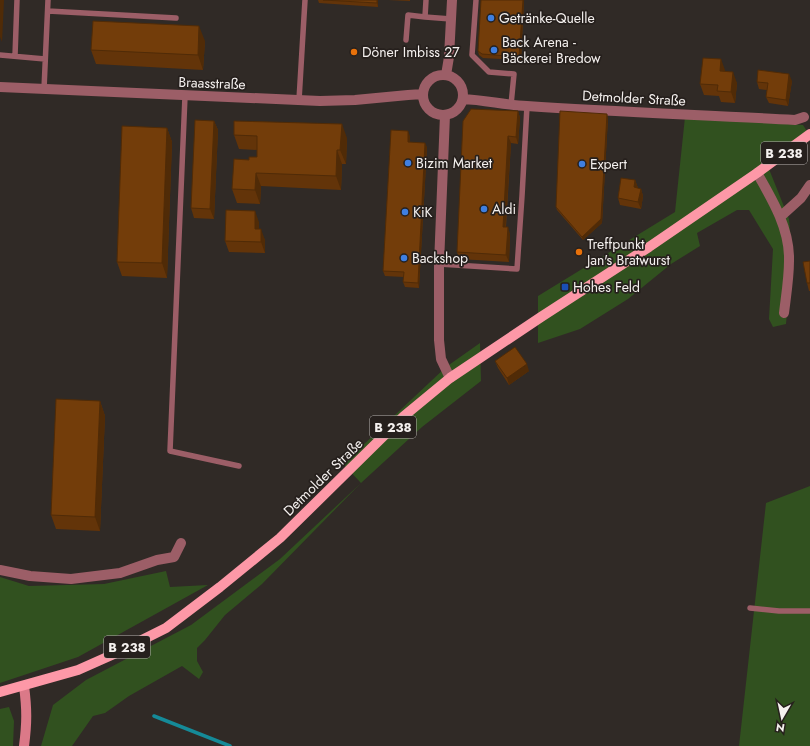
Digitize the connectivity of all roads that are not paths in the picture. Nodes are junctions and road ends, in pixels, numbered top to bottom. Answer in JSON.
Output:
{"nodes":[{"id":1,"x":17,"y":0,"type":"edge"},
{"id":2,"x":48,"y":0,"type":"edge"},
{"id":3,"x":304,"y":0,"type":"edge"},
{"id":4,"x":426,"y":0,"type":"edge"},
{"id":5,"x":452,"y":0,"type":"edge"},
{"id":6,"x":476,"y":0,"type":"edge"},
{"id":7,"x":48,"y":11,"type":"junction"},
{"id":8,"x":425,"y":17,"type":"junction"},
{"id":9,"x":176,"y":18,"type":"dead end"},
{"id":10,"x":451,"y":19,"type":"junction"},
{"id":11,"x":406,"y":40,"type":"dead end"},
{"id":12,"x":0,"y":54,"type":"edge"},
{"id":13,"x":15,"y":56,"type":"junction"},
{"id":14,"x":45,"y":59,"type":"junction"},
{"id":15,"x":446,"y":74,"type":"junction"},
{"id":16,"x":0,"y":87,"type":"edge"},
{"id":17,"x":44,"y":89,"type":"junction"},
{"id":18,"x":423,"y":94,"type":"junction"},
{"id":19,"x":186,"y":96,"type":"junction"},
{"id":20,"x":463,"y":99,"type":"junction"},
{"id":21,"x":299,"y":100,"type":"junction"},
{"id":22,"x":511,"y":105,"type":"junction"},
{"id":23,"x":527,"y":106,"type":"junction"},
{"id":24,"x":445,"y":115,"type":"junction"},
{"id":25,"x":804,"y":117,"type":"dead end"},
{"id":26,"x":810,"y":134,"type":"edge"},
{"id":27,"x":757,"y":173,"type":"junction"},
{"id":28,"x":810,"y":184,"type":"edge"},
{"id":29,"x":780,"y":217,"type":"junction"},
{"id":30,"x":439,"y":264,"type":"junction"},
{"id":31,"x":784,"y":313,"type":"dead end"},
{"id":32,"x":450,"y":378,"type":"junction"},
{"id":33,"x":239,"y":466,"type":"dead end"},
{"id":34,"x":181,"y":543,"type":"dead end"},
{"id":35,"x":0,"y":570,"type":"edge"},
{"id":36,"x":750,"y":608,"type":"dead end"},
{"id":37,"x":810,"y":611,"type":"edge"},
{"id":38,"x":24,"y":686,"type":"junction"},
{"id":39,"x":0,"y":692,"type":"edge"},
{"id":40,"x":24,"y":746,"type":"edge"}],
"edges":[{"from":1,"to":13,"type":"lane"},
{"from":2,"to":7,"type":"lane"},
{"from":3,"to":21,"type":"lane"},
{"from":4,"to":8,"type":"lane"},
{"from":5,"to":10,"type":"street"},
{"from":6,"to":22,"type":"lane"},
{"from":7,"to":9,"type":"lane"},
{"from":7,"to":14,"type":"lane"},
{"from":8,"to":10,"type":"lane"},
{"from":8,"to":11,"type":"lane"},
{"from":10,"to":15,"type":"street"},
{"from":12,"to":13,"type":"lane"},
{"from":13,"to":14,"type":"lane"},
{"from":14,"to":17,"type":"lane"},
{"from":15,"to":18,"type":"street"},
{"from":15,"to":20,"type":"street"},
{"from":16,"to":17,"type":"street","name":"Braasstraße"},
{"from":17,"to":19,"type":"street","name":"Braasstraße"},
{"from":18,"to":21,"type":"street","name":"Braasstraße"},
{"from":18,"to":24,"type":"street"},
{"from":19,"to":21,"type":"street","name":"Braasstraße"},
{"from":19,"to":33,"type":"lane"},
{"from":20,"to":22,"type":"street","name":"Detmolder Straße"},
{"from":20,"to":24,"type":"street"},
{"from":22,"to":23,"type":"street","name":"Detmolder Straße"},
{"from":23,"to":25,"type":"street","name":"Detmolder Straße"},
{"from":23,"to":30,"type":"lane"},
{"from":24,"to":30,"type":"street"},
{"from":26,"to":27,"type":"main road","name":"Detmolder Straße","number":"B 238"},
{"from":27,"to":29,"type":"street"},
{"from":27,"to":32,"type":"main road","name":"Detmolder Straße","number":"B 238"},
{"from":28,"to":29,"type":"street"},
{"from":29,"to":31,"type":"street"},
{"from":30,"to":32,"type":"street"},
{"from":32,"to":38,"type":"main road","name":"Detmolder Straße","number":"B 238"},
{"from":34,"to":35,"type":"street"},
{"from":36,"to":37,"type":"lane"},
{"from":38,"to":39,"type":"main road","number":"B 238"},
{"from":38,"to":40,"type":"main road"}]}
